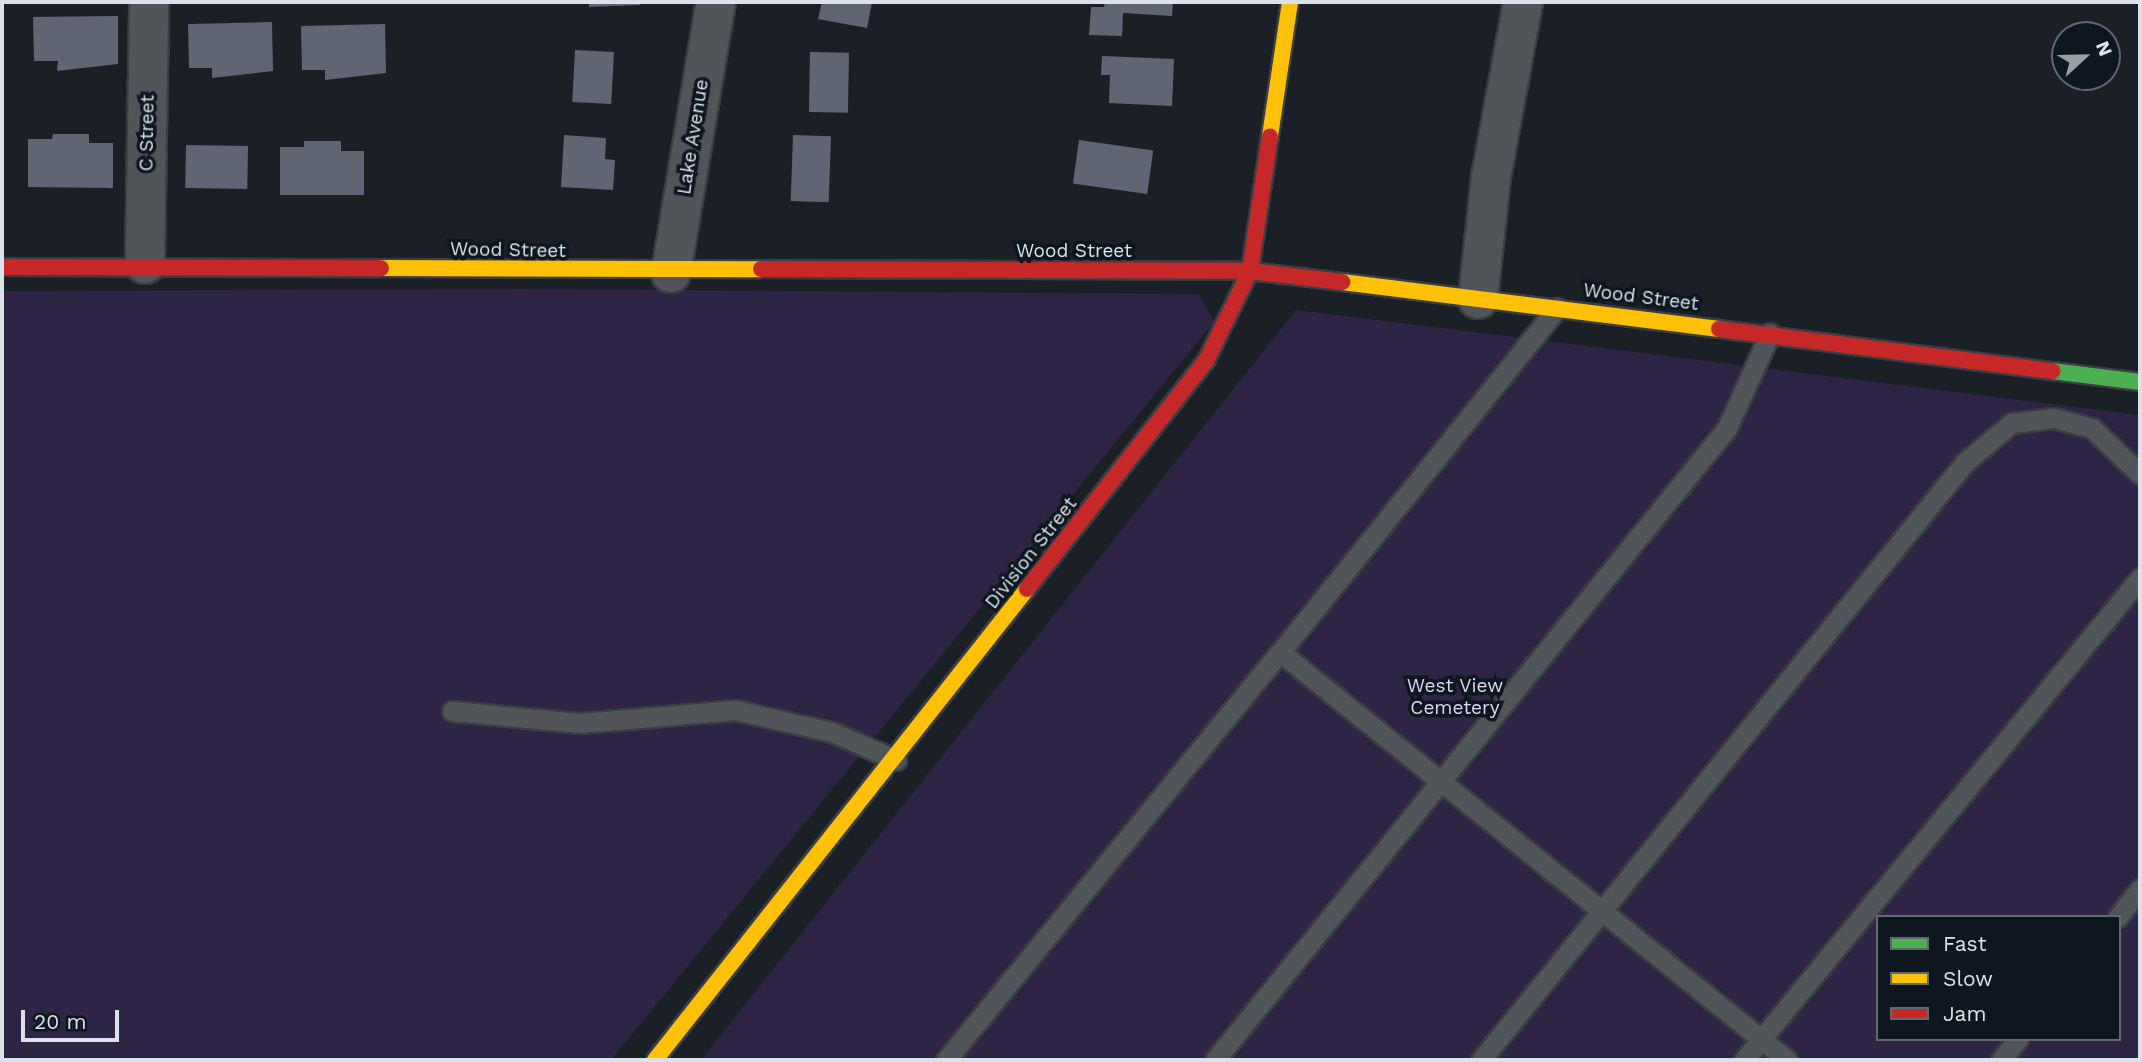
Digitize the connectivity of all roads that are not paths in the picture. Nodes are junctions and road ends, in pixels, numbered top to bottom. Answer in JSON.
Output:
{"nodes":[{"id":1,"x":149,"y":2,"type":"edge"},
{"id":2,"x":716,"y":2,"type":"edge"},
{"id":3,"x":1290,"y":2,"type":"edge"},
{"id":4,"x":1523,"y":2,"type":"edge"},
{"id":5,"x":145,"y":264,"type":"junction"},
{"id":6,"x":2,"y":267,"type":"edge"},
{"id":7,"x":1250,"y":271,"type":"junction"},
{"id":8,"x":671,"y":273,"type":"junction"},
{"id":9,"x":1478,"y":299,"type":"junction"},
{"id":10,"x":1557,"y":308,"type":"junction"},
{"id":11,"x":1770,"y":333,"type":"junction"},
{"id":12,"x":2140,"y":382,"type":"edge"},
{"id":13,"x":2140,"y":474,"type":"edge"},
{"id":14,"x":2140,"y":578,"type":"edge"},
{"id":15,"x":1280,"y":652,"type":"junction"},
{"id":16,"x":452,"y":711,"type":"dead end"},
{"id":17,"x":896,"y":760,"type":"junction"},
{"id":18,"x":1444,"y":782,"type":"junction"},
{"id":19,"x":2140,"y":889,"type":"edge"},
{"id":20,"x":1602,"y":913,"type":"junction"},
{"id":21,"x":2120,"y":915,"type":"edge"},
{"id":22,"x":1761,"y":1039,"type":"junction"},
{"id":23,"x":2016,"y":1041,"type":"edge"},
{"id":24,"x":655,"y":1060,"type":"edge"},
{"id":25,"x":946,"y":1060,"type":"edge"},
{"id":26,"x":1215,"y":1060,"type":"edge"},
{"id":27,"x":1481,"y":1060,"type":"edge"},
{"id":28,"x":1744,"y":1060,"type":"edge"},
{"id":29,"x":1787,"y":1060,"type":"edge"},
{"id":30,"x":2001,"y":1060,"type":"edge"}],
"edges":[{"from":1,"to":5,"type":"street","name":"C Street"},
{"from":2,"to":8,"type":"street","name":"Lake Avenue"},
{"from":3,"to":7,"type":"street","name":"Division Street"},
{"from":4,"to":9,"type":"street"},
{"from":5,"to":6,"type":"street","name":"Wood Street"},
{"from":5,"to":8,"type":"street","name":"Wood Street"},
{"from":7,"to":8,"type":"street","name":"Wood Street"},
{"from":7,"to":9,"type":"street","name":"Wood Street"},
{"from":7,"to":17,"type":"street","name":"Division Street"},
{"from":9,"to":10,"type":"street","name":"Wood Street"},
{"from":10,"to":11,"type":"street","name":"Wood Street"},
{"from":10,"to":15,"type":"lane"},
{"from":11,"to":12,"type":"street","name":"Wood Street"},
{"from":11,"to":18,"type":"lane"},
{"from":13,"to":20,"type":"lane"},
{"from":14,"to":22,"type":"lane"},
{"from":15,"to":18,"type":"lane"},
{"from":15,"to":25,"type":"lane"},
{"from":16,"to":17,"type":"lane"},
{"from":17,"to":24,"type":"street","name":"Division Street"},
{"from":18,"to":20,"type":"lane"},
{"from":18,"to":26,"type":"lane"},
{"from":19,"to":21,"type":"lane"},
{"from":20,"to":22,"type":"lane"},
{"from":20,"to":27,"type":"lane"},
{"from":22,"to":28,"type":"lane"},
{"from":22,"to":29,"type":"lane"},
{"from":23,"to":30,"type":"lane"}]}
